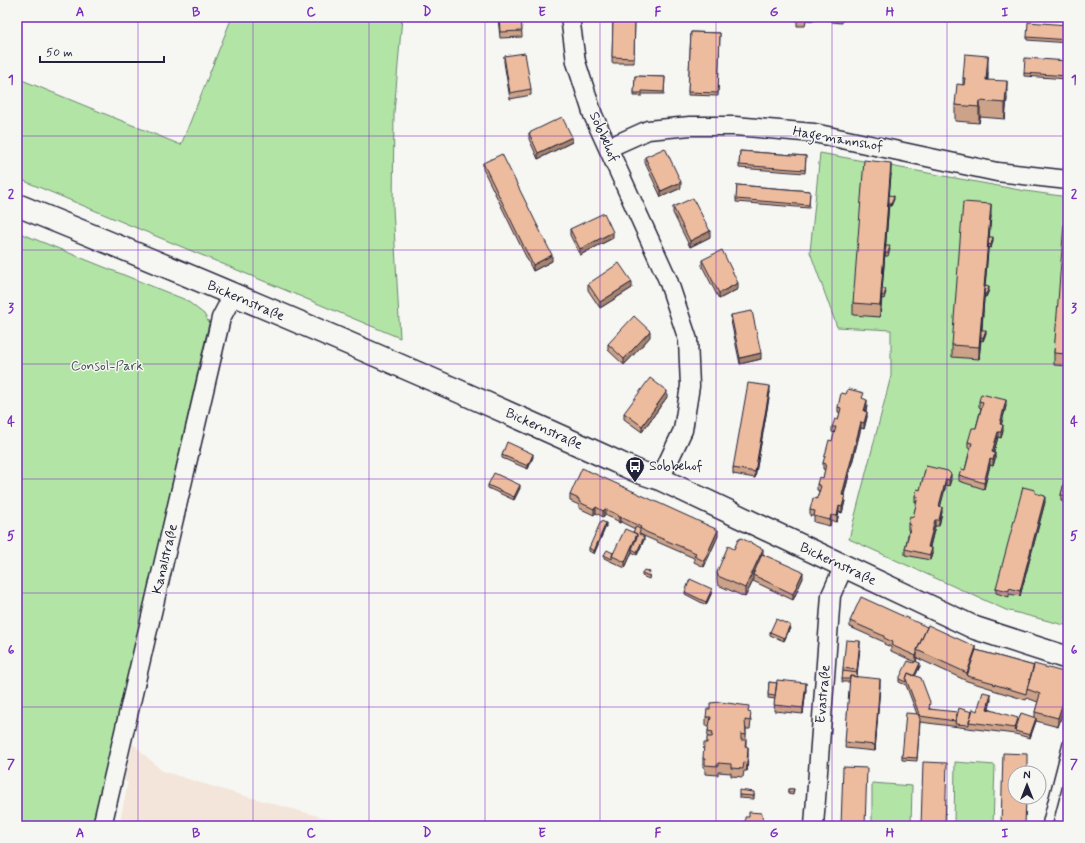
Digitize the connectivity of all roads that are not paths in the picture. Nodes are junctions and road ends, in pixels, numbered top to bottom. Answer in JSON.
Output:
{"nodes":[{"id":1,"x":570,"y":17,"type":"edge"},
{"id":2,"x":608,"y":148,"type":"junction"},
{"id":3,"x":1068,"y":180,"type":"edge"},
{"id":4,"x":17,"y":205,"type":"edge"},
{"id":5,"x":233,"y":295,"type":"junction"},
{"id":6,"x":660,"y":479,"type":"junction"},
{"id":7,"x":844,"y":566,"type":"junction"},
{"id":8,"x":1068,"y":658,"type":"edge"},
{"id":9,"x":1068,"y":744,"type":"edge"},
{"id":10,"x":1048,"y":821,"type":"dead end"},
{"id":11,"x":102,"y":826,"type":"edge"},
{"id":12,"x":814,"y":826,"type":"edge"}],
"edges":[{"from":1,"to":2,"type":"street","name":"Sobbehof"},
{"from":2,"to":3,"type":"street","name":"Hagemannshof"},
{"from":2,"to":6,"type":"street","name":"Sobbehof"},
{"from":4,"to":5,"type":"street","name":"Bickernstraße"},
{"from":5,"to":6,"type":"street","name":"Bickernstraße"},
{"from":5,"to":11,"type":"street","name":"Kanalstraße"},
{"from":6,"to":7,"type":"street","name":"Bickernstraße"},
{"from":7,"to":8,"type":"street","name":"Bickernstraße"},
{"from":7,"to":12,"type":"street","name":"Evastraße"},
{"from":9,"to":10,"type":"lane"}]}
